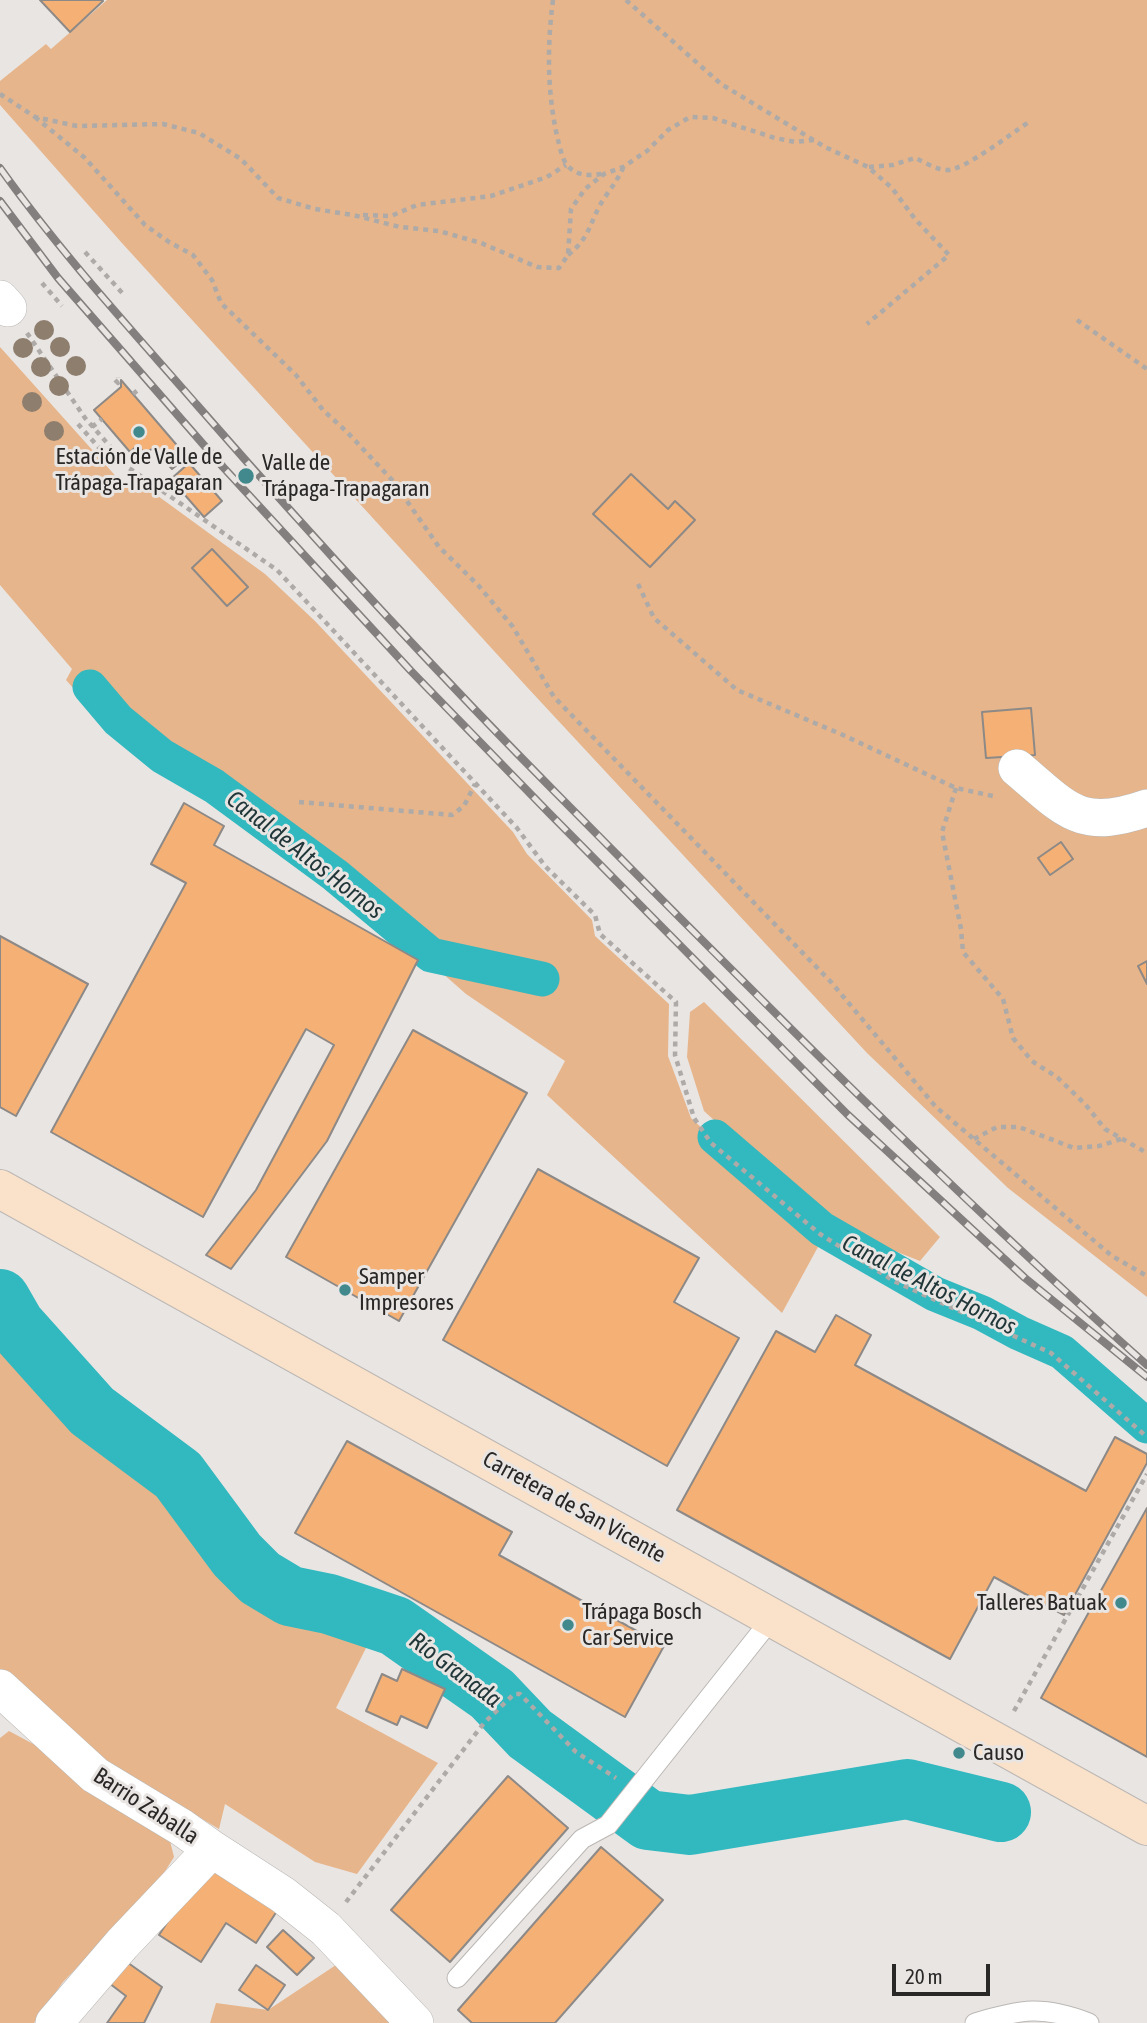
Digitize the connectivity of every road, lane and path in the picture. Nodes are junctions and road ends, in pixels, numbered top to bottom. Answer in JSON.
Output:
{"nodes":[{"id":1,"x":553,"y":0,"type":"edge"},
{"id":2,"x":626,"y":0,"type":"edge"},
{"id":3,"x":0,"y":94,"type":"edge"},
{"id":4,"x":35,"y":117,"type":"junction"},
{"id":5,"x":1028,"y":122,"type":"dead end"},
{"id":6,"x":814,"y":141,"type":"junction"},
{"id":7,"x":566,"y":164,"type":"junction"},
{"id":8,"x":623,"y":167,"type":"junction"},
{"id":9,"x":868,"y":167,"type":"junction"},
{"id":10,"x":604,"y":174,"type":"junction"},
{"id":11,"x":353,"y":215,"type":"junction"},
{"id":12,"x":85,"y":252,"type":"dead end"},
{"id":13,"x":568,"y":255,"type":"junction"},
{"id":14,"x":42,"y":283,"type":"dead end"},
{"id":15,"x":125,"y":296,"type":"dead end"},
{"id":16,"x":4,"y":304,"type":"edge"},
{"id":17,"x":62,"y":306,"type":"dead end"},
{"id":18,"x":1077,"y":320,"type":"dead end"},
{"id":19,"x":867,"y":324,"type":"dead end"},
{"id":20,"x":1147,"y":369,"type":"edge"},
{"id":21,"x":102,"y":419,"type":"dead end"},
{"id":22,"x":78,"y":424,"type":"dead end"},
{"id":23,"x":92,"y":427,"type":"junction"},
{"id":24,"x":116,"y":453,"type":"junction"},
{"id":25,"x":638,"y":584,"type":"dead end"},
{"id":26,"x":1011,"y":783,"type":"joint"},
{"id":27,"x":475,"y":784,"type":"junction"},
{"id":28,"x":956,"y":788,"type":"junction"},
{"id":29,"x":299,"y":802,"type":"dead end"},
{"id":30,"x":1147,"y":808,"type":"edge"},
{"id":31,"x":974,"y":1139,"type":"junction"},
{"id":32,"x":1122,"y":1139,"type":"junction"},
{"id":33,"x":1147,"y":1153,"type":"edge"},
{"id":34,"x":0,"y":1189,"type":"edge"},
{"id":35,"x":1147,"y":1276,"type":"edge"},
{"id":36,"x":1147,"y":1437,"type":"edge"},
{"id":37,"x":1147,"y":1474,"type":"edge"},
{"id":38,"x":773,"y":1618,"type":"junction"},
{"id":39,"x":0,"y":1688,"type":"edge"},
{"id":40,"x":997,"y":1742,"type":"junction"},
{"id":41,"x":637,"y":1791,"type":"junction"},
{"id":42,"x":1147,"y":1826,"type":"edge"},
{"id":43,"x":212,"y":1849,"type":"junction"},
{"id":44,"x":326,"y":1929,"type":"junction"},
{"id":45,"x":457,"y":1978,"type":"dead end"},
{"id":46,"x":54,"y":2023,"type":"edge"},
{"id":47,"x":415,"y":2023,"type":"edge"},
{"id":48,"x":975,"y":2023,"type":"edge"},
{"id":49,"x":1089,"y":2023,"type":"edge"}],
"edges":[{"from":1,"to":7,"type":"path"},
{"from":2,"to":6,"type":"path"},
{"from":3,"to":4,"type":"path"},
{"from":4,"to":11,"type":"path"},
{"from":4,"to":31,"type":"path"},
{"from":5,"to":9,"type":"path"},
{"from":6,"to":8,"type":"path"},
{"from":6,"to":9,"type":"path"},
{"from":7,"to":10,"type":"path"},
{"from":7,"to":11,"type":"path"},
{"from":8,"to":10,"type":"path"},
{"from":8,"to":13,"type":"path"},
{"from":9,"to":19,"type":"path"},
{"from":10,"to":13,"type":"path"},
{"from":11,"to":13,"type":"path"},
{"from":12,"to":15,"type":"path"},
{"from":14,"to":17,"type":"path"},
{"from":16,"to":23,"type":"path"},
{"from":18,"to":20,"type":"path"},
{"from":21,"to":23,"type":"path"},
{"from":22,"to":24,"type":"path"},
{"from":23,"to":24,"type":"path"},
{"from":24,"to":27,"type":"path"},
{"from":25,"to":28,"type":"path"},
{"from":26,"to":28,"type":"path"},
{"from":26,"to":30,"type":"street"},
{"from":27,"to":29,"type":"path"},
{"from":27,"to":36,"type":"path"},
{"from":28,"to":32,"type":"path"},
{"from":31,"to":32,"type":"path"},
{"from":31,"to":35,"type":"path"},
{"from":32,"to":33,"type":"path"},
{"from":34,"to":38,"type":"street","name":"Carretera de San Vicente"},
{"from":37,"to":40,"type":"path"},
{"from":38,"to":40,"type":"street","name":"Carretera de San Vicente"},
{"from":38,"to":41,"type":"lane"},
{"from":39,"to":43,"type":"street","name":"Barrio Zaballa"},
{"from":40,"to":42,"type":"street","name":"Carretera de San Vicente"},
{"from":41,"to":44,"type":"path"},
{"from":41,"to":45,"type":"lane"},
{"from":43,"to":44,"type":"street"},
{"from":43,"to":46,"type":"street","name":"Barrio Zaballa"},
{"from":44,"to":47,"type":"street"},
{"from":48,"to":49,"type":"lane"}]}
